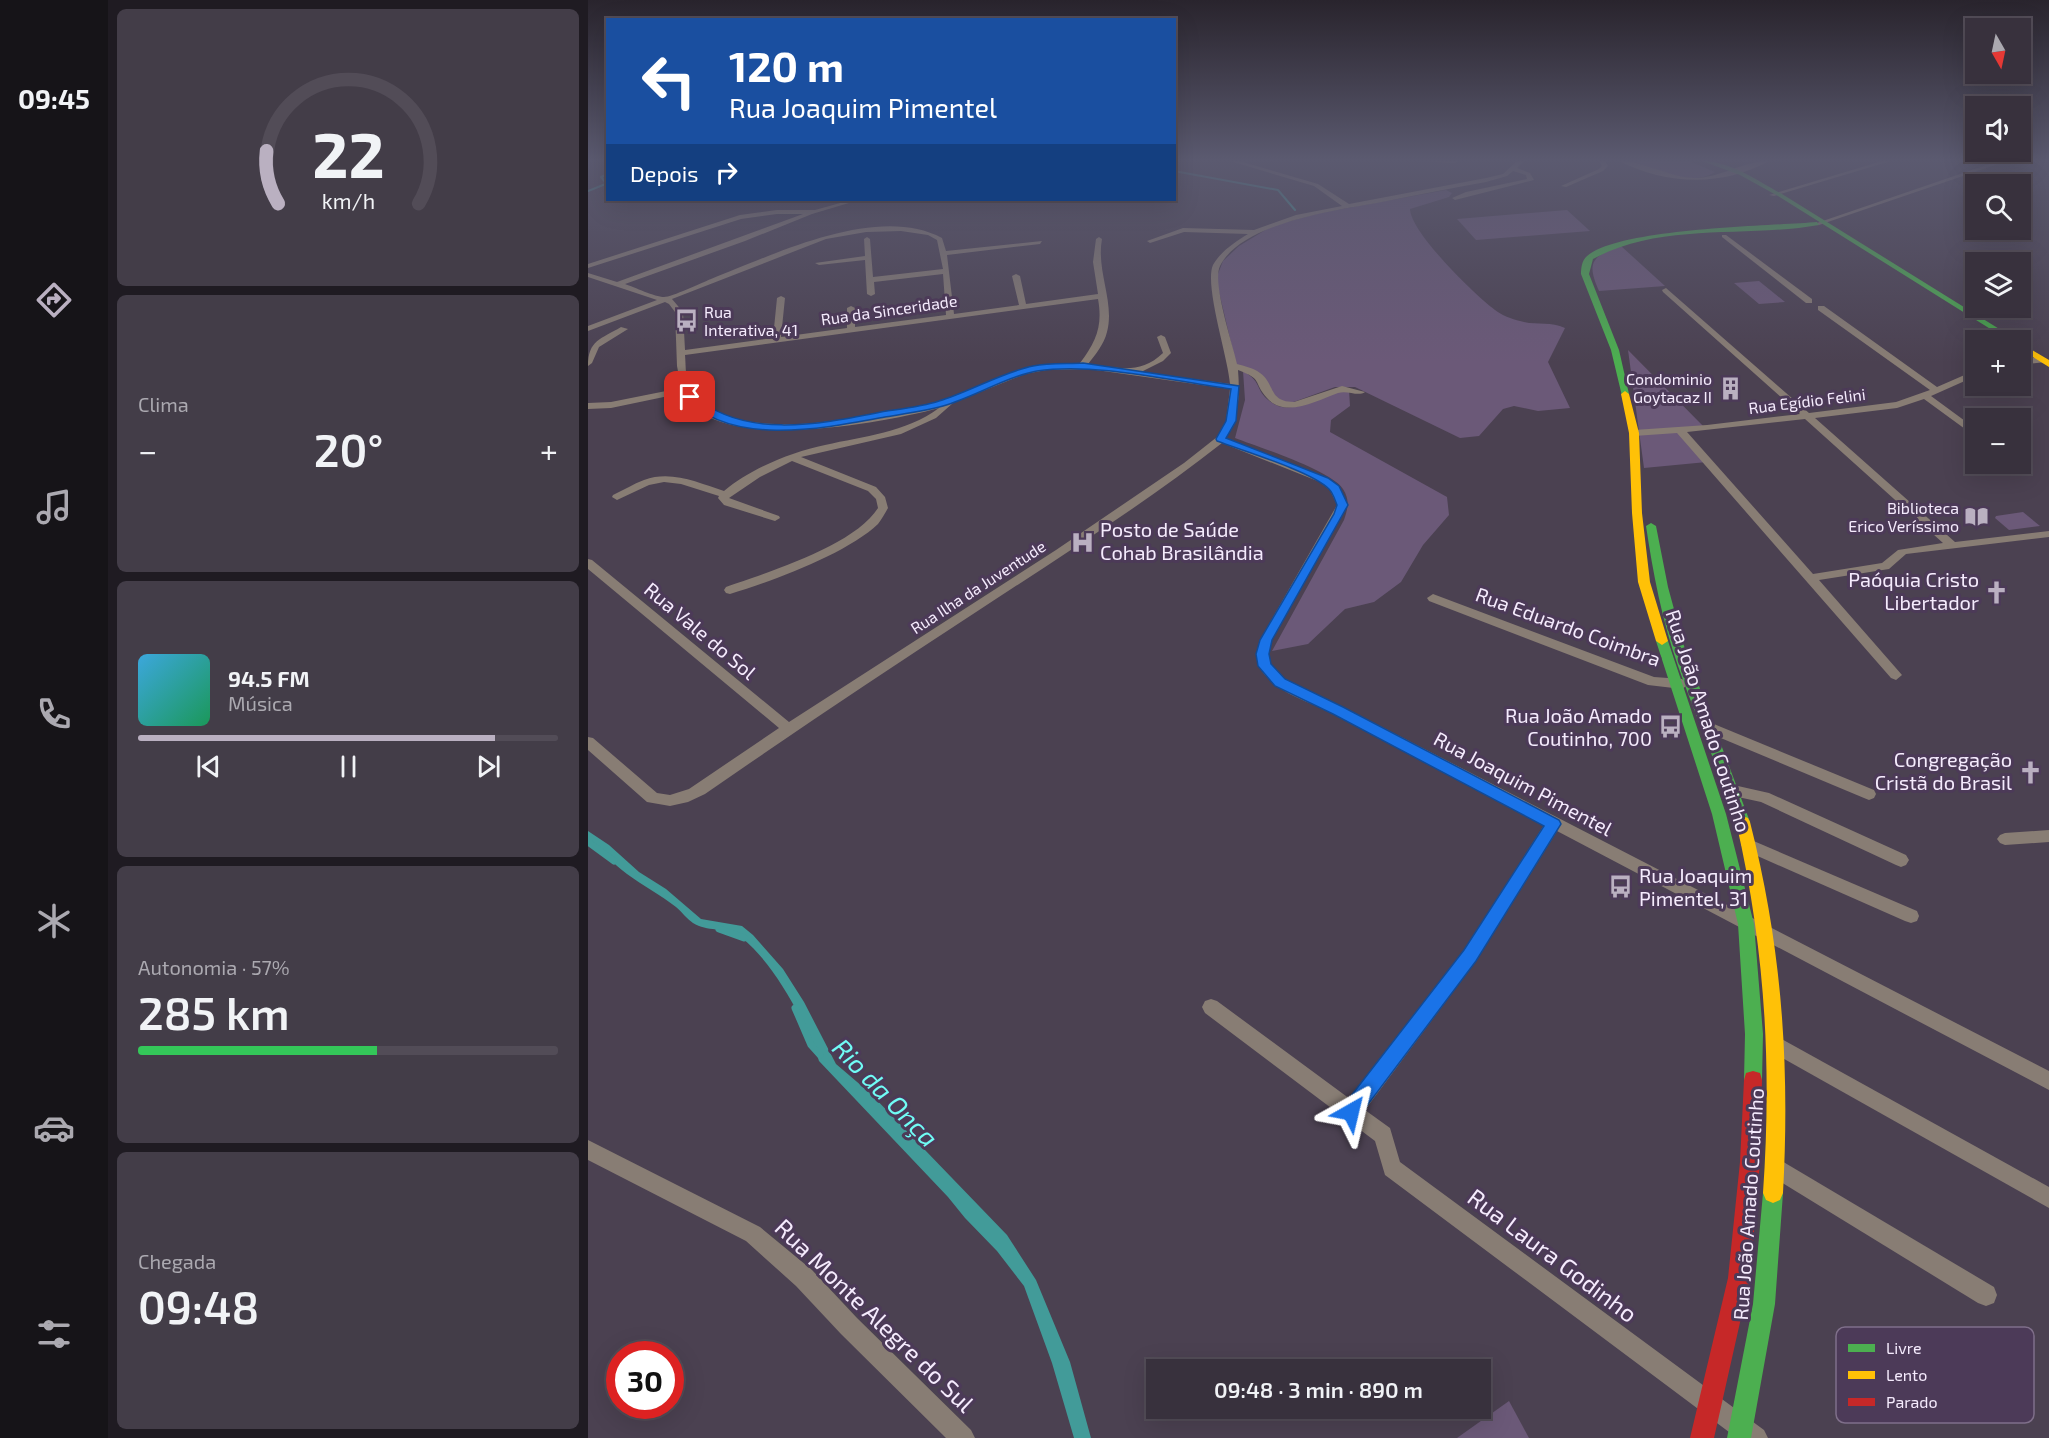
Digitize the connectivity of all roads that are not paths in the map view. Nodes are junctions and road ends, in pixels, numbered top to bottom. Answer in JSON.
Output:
{"nodes":[{"id":1,"x":706,"y":228,"type":"edge"},
{"id":2,"x":774,"y":228,"type":"edge"},
{"id":3,"x":1265,"y":228,"type":"edge"},
{"id":4,"x":1769,"y":228,"type":"edge"},
{"id":5,"x":1784,"y":228,"type":"edge"},
{"id":6,"x":1831,"y":228,"type":"edge"},
{"id":7,"x":1831,"y":228,"type":"edge"},
{"id":8,"x":1255,"y":232,"type":"junction"},
{"id":9,"x":1724,"y":236,"type":"junction"},
{"id":10,"x":867,"y":239,"type":"dead end"},
{"id":11,"x":1100,"y":239,"type":"dead end"},
{"id":12,"x":1150,"y":241,"type":"dead end"},
{"id":13,"x":1040,"y":242,"type":"dead end"},
{"id":14,"x":943,"y":253,"type":"junction"},
{"id":15,"x":867,"y":258,"type":"junction"},
{"id":16,"x":819,"y":263,"type":"dead end"},
{"id":17,"x":588,"y":266,"type":"edge"},
{"id":18,"x":946,"y":271,"type":"junction"},
{"id":19,"x":588,"y":275,"type":"edge"},
{"id":20,"x":1016,"y":276,"type":"dead end"},
{"id":21,"x":871,"y":280,"type":"junction"},
{"id":22,"x":616,"y":285,"type":"junction"},
{"id":23,"x":1666,"y":290,"type":"dead end"},
{"id":24,"x":871,"y":294,"type":"dead end"},
{"id":25,"x":1100,"y":296,"type":"junction"},
{"id":26,"x":781,"y":298,"type":"dead end"},
{"id":27,"x":665,"y":299,"type":"junction"},
{"id":28,"x":1809,"y":301,"type":"dead end"},
{"id":29,"x":1023,"y":306,"type":"junction"},
{"id":30,"x":851,"y":308,"type":"dead end"},
{"id":31,"x":1821,"y":308,"type":"dead end"},
{"id":32,"x":950,"y":316,"type":"junction"},
{"id":33,"x":624,"y":328,"type":"dead end"},
{"id":34,"x":588,"y":329,"type":"edge"},
{"id":35,"x":850,"y":330,"type":"junction"},
{"id":36,"x":1987,"y":330,"type":"edge"},
{"id":37,"x":1997,"y":330,"type":"edge"},
{"id":38,"x":1161,"y":337,"type":"dead end"},
{"id":39,"x":777,"y":340,"type":"junction"},
{"id":40,"x":682,"y":353,"type":"junction"},
{"id":41,"x":588,"y":363,"type":"edge"},
{"id":42,"x":1233,"y":365,"type":"junction"},
{"id":43,"x":1083,"y":366,"type":"junction"},
{"id":44,"x":1132,"y":373,"type":"junction"},
{"id":45,"x":1965,"y":377,"type":"edge"},
{"id":46,"x":1235,"y":387,"type":"junction"},
{"id":47,"x":686,"y":390,"type":"junction"},
{"id":48,"x":1936,"y":391,"type":"junction"},
{"id":49,"x":1361,"y":392,"type":"dead end"},
{"id":50,"x":1926,"y":396,"type":"junction"},
{"id":51,"x":952,"y":401,"type":"junction"},
{"id":52,"x":588,"y":406,"type":"edge"},
{"id":53,"x":1807,"y":416,"type":"junction"},
{"id":54,"x":1965,"y":426,"type":"edge"},
{"id":55,"x":1680,"y":430,"type":"junction"},
{"id":56,"x":1640,"y":433,"type":"junction"},
{"id":57,"x":1221,"y":439,"type":"junction"},
{"id":58,"x":792,"y":457,"type":"junction"},
{"id":59,"x":724,"y":495,"type":"junction"},
{"id":60,"x":616,"y":497,"type":"dead end"},
{"id":61,"x":775,"y":518,"type":"dead end"},
{"id":62,"x":2049,"y":534,"type":"edge"},
{"id":63,"x":1951,"y":544,"type":"junction"},
{"id":64,"x":588,"y":563,"type":"edge"},
{"id":65,"x":1811,"y":578,"type":"junction"},
{"id":66,"x":730,"y":590,"type":"dead end"},
{"id":67,"x":1433,"y":598,"type":"dead end"},
{"id":68,"x":1896,"y":675,"type":"dead end"},
{"id":69,"x":1690,"y":683,"type":"junction"},
{"id":70,"x":1675,"y":684,"type":"junction"},
{"id":71,"x":1708,"y":727,"type":"junction"},
{"id":72,"x":788,"y":729,"type":"junction"},
{"id":73,"x":588,"y":742,"type":"edge"},
{"id":74,"x":1710,"y":786,"type":"junction"},
{"id":75,"x":1734,"y":791,"type":"junction"},
{"id":76,"x":1869,"y":794,"type":"dead end"},
{"id":77,"x":1553,"y":824,"type":"junction"},
{"id":78,"x":2049,"y":836,"type":"edge"},
{"id":79,"x":2006,"y":839,"type":"dead end"},
{"id":80,"x":1749,"y":845,"type":"junction"},
{"id":81,"x":1901,"y":860,"type":"dead end"},
{"id":82,"x":1911,"y":916,"type":"dead end"},
{"id":83,"x":1746,"y":924,"type":"junction"},
{"id":84,"x":1767,"y":934,"type":"junction"},
{"id":85,"x":1211,"y":1007,"type":"dead end"},
{"id":86,"x":1754,"y":1034,"type":"junction"},
{"id":87,"x":1778,"y":1046,"type":"junction"},
{"id":88,"x":2049,"y":1081,"type":"edge"},
{"id":89,"x":1351,"y":1112,"type":"junction"},
{"id":90,"x":588,"y":1150,"type":"edge"},
{"id":91,"x":1775,"y":1167,"type":"junction"},
{"id":92,"x":2049,"y":1198,"type":"edge"},
{"id":93,"x":1986,"y":1295,"type":"dead end"},
{"id":94,"x":1711,"y":1404,"type":"junction"},
{"id":95,"x":1746,"y":1434,"type":"edge"},
{"id":96,"x":963,"y":1438,"type":"edge"},
{"id":97,"x":1702,"y":1438,"type":"edge"}],
"edges":[{"from":1,"to":17,"type":"street"},
{"from":2,"to":22,"type":"street"},
{"from":3,"to":8,"type":"street","name":"Rua Ilha da Juventude"},
{"from":4,"to":56,"type":"street","name":"Rua João Amado Coutinho"},
{"from":5,"to":9,"type":"street","name":"Rua João Amado Coutinho"},
{"from":6,"to":36,"type":"street"},
{"from":7,"to":37,"type":"street"},
{"from":8,"to":12,"type":"street"},
{"from":8,"to":42,"type":"street","name":"Rua Ilha da Juventude"},
{"from":9,"to":28,"type":"street"},
{"from":9,"to":56,"type":"street","name":"Rua João Amado Coutinho"},
{"from":10,"to":15,"type":"street"},
{"from":11,"to":25,"type":"street"},
{"from":13,"to":14,"type":"street"},
{"from":14,"to":18,"type":"street"},
{"from":14,"to":27,"type":"street"},
{"from":15,"to":16,"type":"street"},
{"from":15,"to":21,"type":"street"},
{"from":18,"to":21,"type":"street"},
{"from":18,"to":32,"type":"street"},
{"from":19,"to":22,"type":"street"},
{"from":20,"to":29,"type":"street"},
{"from":21,"to":24,"type":"street"},
{"from":22,"to":27,"type":"street"},
{"from":23,"to":53,"type":"street"},
{"from":25,"to":29,"type":"street","name":"Rua da Sinceridade"},
{"from":25,"to":43,"type":"street"},
{"from":26,"to":39,"type":"street"},
{"from":27,"to":34,"type":"street"},
{"from":27,"to":40,"type":"street"},
{"from":29,"to":32,"type":"street","name":"Rua da Sinceridade"},
{"from":30,"to":35,"type":"street"},
{"from":31,"to":48,"type":"street"},
{"from":32,"to":35,"type":"street","name":"Rua da Sinceridade"},
{"from":33,"to":41,"type":"street"},
{"from":35,"to":39,"type":"street","name":"Rua da Sinceridade"},
{"from":38,"to":44,"type":"street"},
{"from":39,"to":40,"type":"street","name":"Rua da Sinceridade"},
{"from":40,"to":47,"type":"street"},
{"from":42,"to":46,"type":"street","name":"Rua Ilha da Juventude"},
{"from":42,"to":49,"type":"street"},
{"from":43,"to":44,"type":"street"},
{"from":43,"to":51,"type":"street"},
{"from":44,"to":46,"type":"street"},
{"from":45,"to":48,"type":"street","name":"Rua Egídio Felini"},
{"from":46,"to":57,"type":"street","name":"Rua Ilha da Juventude"},
{"from":47,"to":51,"type":"street"},
{"from":47,"to":52,"type":"street"},
{"from":48,"to":50,"type":"street","name":"Rua Egídio Felini"},
{"from":50,"to":53,"type":"street","name":"Rua Egídio Felini"},
{"from":50,"to":54,"type":"street"},
{"from":51,"to":58,"type":"street"},
{"from":53,"to":55,"type":"street","name":"Rua Egídio Felini"},
{"from":53,"to":63,"type":"street"},
{"from":55,"to":56,"type":"street","name":"Rua Egídio Felini"},
{"from":55,"to":65,"type":"street"},
{"from":56,"to":69,"type":"street","name":"Rua João Amado Coutinho"},
{"from":56,"to":70,"type":"street","name":"Rua João Amado Coutinho"},
{"from":57,"to":72,"type":"street","name":"Rua Ilha da Juventude"},
{"from":57,"to":77,"type":"street","name":"Rua Joaquim Pimentel"},
{"from":58,"to":59,"type":"street"},
{"from":58,"to":66,"type":"street"},
{"from":59,"to":60,"type":"street"},
{"from":59,"to":61,"type":"street"},
{"from":62,"to":63,"type":"street"},
{"from":63,"to":65,"type":"street"},
{"from":64,"to":72,"type":"street","name":"Rua Vale do Sol"},
{"from":65,"to":68,"type":"street"},
{"from":67,"to":70,"type":"street","name":"Rua Eduardo Coimbra"},
{"from":69,"to":70,"type":"street","name":"Rua Eduardo Coimbra"},
{"from":69,"to":71,"type":"street","name":"Rua João Amado Coutinho"},
{"from":70,"to":74,"type":"street","name":"Rua João Amado Coutinho"},
{"from":71,"to":75,"type":"street","name":"Rua João Amado Coutinho"},
{"from":71,"to":76,"type":"street"},
{"from":72,"to":73,"type":"street","name":"Rua Ilha da Juventude"},
{"from":74,"to":75,"type":"street"},
{"from":74,"to":83,"type":"street","name":"Rua João Amado Coutinho"},
{"from":75,"to":80,"type":"street","name":"Rua João Amado Coutinho"},
{"from":75,"to":81,"type":"street"},
{"from":77,"to":83,"type":"street","name":"Rua Joaquim Pimentel"},
{"from":77,"to":89,"type":"street"},
{"from":78,"to":79,"type":"street"},
{"from":80,"to":82,"type":"street"},
{"from":80,"to":84,"type":"street","name":"Rua João Amado Coutinho"},
{"from":83,"to":84,"type":"street","name":"Rua Joaquim Pimentel"},
{"from":83,"to":86,"type":"street","name":"Rua João Amado Coutinho"},
{"from":84,"to":87,"type":"street","name":"Rua João Amado Coutinho"},
{"from":84,"to":88,"type":"street","name":"Rua Joaquim Pimentel"},
{"from":85,"to":89,"type":"street","name":"Rua Laura Godinho"},
{"from":86,"to":87,"type":"street"},
{"from":86,"to":94,"type":"street","name":"Rua João Amado Coutinho"},
{"from":87,"to":91,"type":"street","name":"Rua João Amado Coutinho"},
{"from":87,"to":92,"type":"street"},
{"from":89,"to":94,"type":"street","name":"Rua Laura Godinho"},
{"from":90,"to":96,"type":"street","name":"Rua Monte Alegre do Sul"},
{"from":91,"to":93,"type":"street"},
{"from":91,"to":95,"type":"street","name":"Rua João Amado Coutinho"},
{"from":94,"to":95,"type":"street","name":"Rua Laura Godinho"},
{"from":94,"to":97,"type":"street","name":"Rua João Amado Coutinho"}]}
